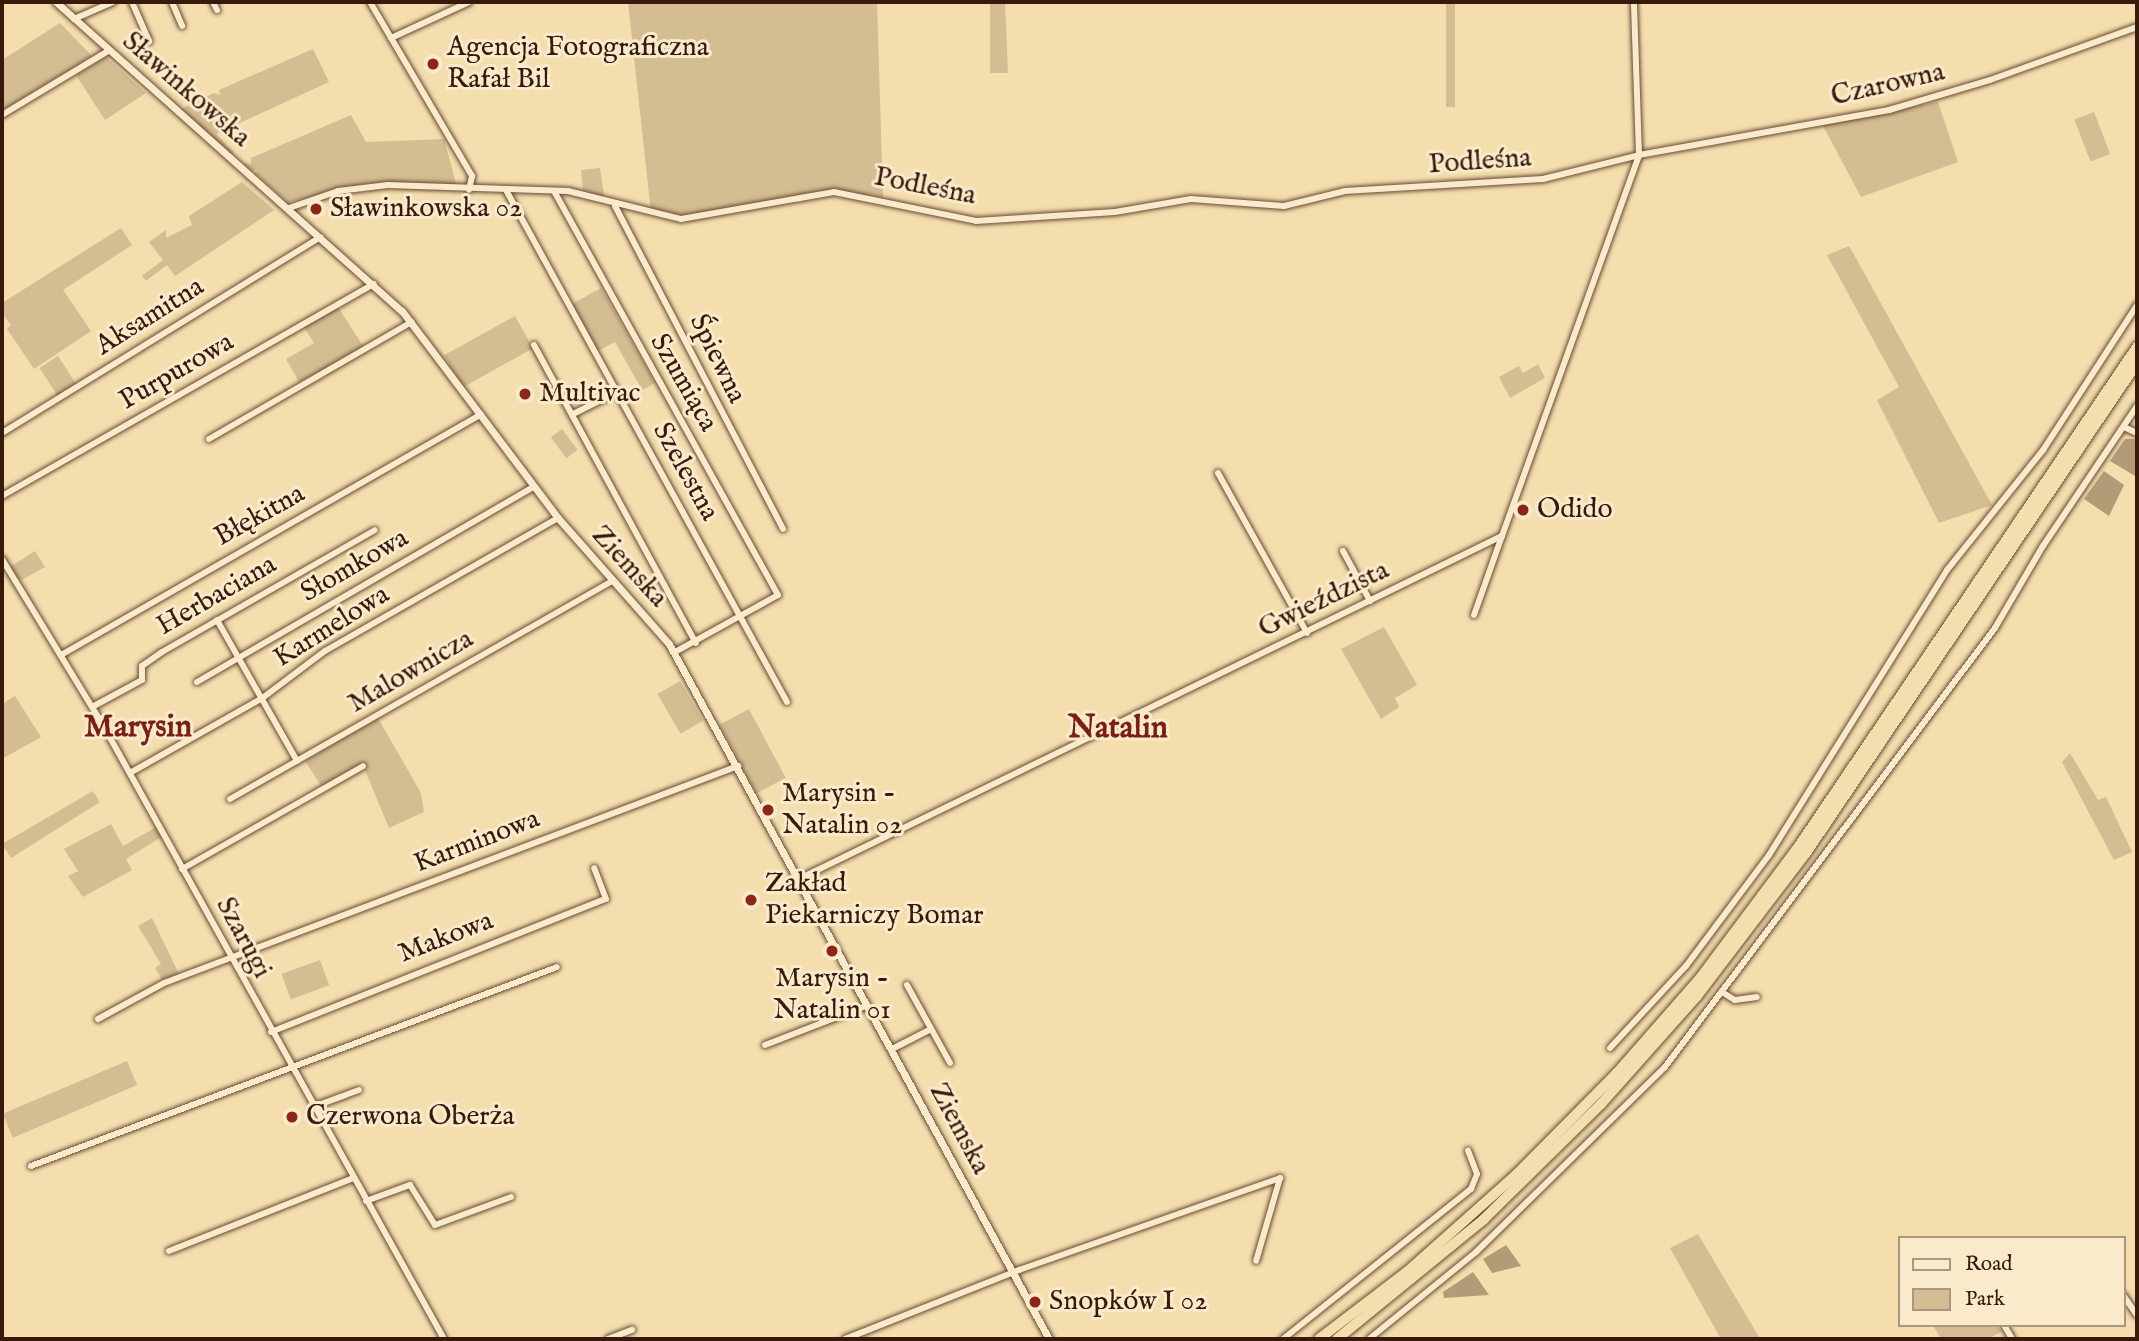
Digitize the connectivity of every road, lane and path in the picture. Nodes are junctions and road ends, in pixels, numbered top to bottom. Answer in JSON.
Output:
{"nodes":[{"id":1,"x":57,"y":2,"type":"edge"},
{"id":2,"x":113,"y":2,"type":"edge"},
{"id":3,"x":132,"y":2,"type":"edge"},
{"id":4,"x":172,"y":2,"type":"edge"},
{"id":5,"x":214,"y":2,"type":"edge"},
{"id":6,"x":370,"y":2,"type":"edge"},
{"id":7,"x":469,"y":2,"type":"edge"},
{"id":8,"x":1634,"y":2,"type":"edge"},
{"id":9,"x":217,"y":10,"type":"dead end"},
{"id":10,"x":74,"y":19,"type":"junction"},
{"id":11,"x":183,"y":26,"type":"dead end"},
{"id":12,"x":2137,"y":27,"type":"edge"},
{"id":13,"x":391,"y":38,"type":"junction"},
{"id":14,"x":149,"y":41,"type":"dead end"},
{"id":15,"x":108,"y":51,"type":"junction"},
{"id":16,"x":2,"y":115,"type":"edge"},
{"id":17,"x":1639,"y":155,"type":"junction"},
{"id":18,"x":472,"y":176,"type":"junction"},
{"id":19,"x":469,"y":190,"type":"junction"},
{"id":20,"x":483,"y":190,"type":"junction"},
{"id":21,"x":506,"y":190,"type":"junction"},
{"id":22,"x":554,"y":191,"type":"junction"},
{"id":23,"x":615,"y":206,"type":"junction"},
{"id":24,"x":289,"y":208,"type":"junction"},
{"id":25,"x":321,"y":237,"type":"junction"},
{"id":26,"x":374,"y":284,"type":"junction"},
{"id":27,"x":2137,"y":305,"type":"edge"},
{"id":28,"x":412,"y":322,"type":"junction"},
{"id":29,"x":534,"y":345,"type":"dead end"},
{"id":30,"x":2137,"y":347,"type":"edge"},
{"id":31,"x":2137,"y":363,"type":"edge"},
{"id":32,"x":617,"y":392,"type":"junction"},
{"id":33,"x":2137,"y":406,"type":"edge"},
{"id":34,"x":481,"y":414,"type":"junction"},
{"id":35,"x":573,"y":414,"type":"junction"},
{"id":36,"x":2123,"y":426,"type":"junction"},
{"id":37,"x":2,"y":433,"type":"edge"},
{"id":38,"x":2137,"y":433,"type":"edge"},
{"id":39,"x":209,"y":439,"type":"dead end"},
{"id":40,"x":1218,"y":473,"type":"dead end"},
{"id":41,"x":534,"y":487,"type":"junction"},
{"id":42,"x":2,"y":496,"type":"edge"},
{"id":43,"x":558,"y":518,"type":"junction"},
{"id":44,"x":783,"y":529,"type":"dead end"},
{"id":45,"x":375,"y":530,"type":"dead end"},
{"id":46,"x":1502,"y":536,"type":"junction"},
{"id":47,"x":1343,"y":551,"type":"dead end"},
{"id":48,"x":2,"y":559,"type":"edge"},
{"id":49,"x":1996,"y":564,"type":"junction"},
{"id":50,"x":612,"y":581,"type":"junction"},
{"id":51,"x":1370,"y":601,"type":"junction"},
{"id":52,"x":1474,"y":615,"type":"dead end"},
{"id":53,"x":740,"y":617,"type":"junction"},
{"id":54,"x":217,"y":620,"type":"junction"},
{"id":55,"x":1307,"y":632,"type":"junction"},
{"id":56,"x":696,"y":643,"type":"junction"},
{"id":57,"x":675,"y":652,"type":"junction"},
{"id":58,"x":1935,"y":654,"type":"junction"},
{"id":59,"x":61,"y":655,"type":"junction"},
{"id":60,"x":239,"y":658,"type":"junction"},
{"id":61,"x":197,"y":682,"type":"dead end"},
{"id":62,"x":261,"y":699,"type":"junction"},
{"id":63,"x":787,"y":702,"type":"dead end"},
{"id":64,"x":92,"y":707,"type":"junction"},
{"id":65,"x":297,"y":761,"type":"junction"},
{"id":66,"x":363,"y":766,"type":"dead end"},
{"id":67,"x":738,"y":766,"type":"junction"},
{"id":68,"x":130,"y":773,"type":"junction"},
{"id":69,"x":230,"y":799,"type":"dead end"},
{"id":70,"x":594,"y":868,"type":"dead end"},
{"id":71,"x":182,"y":869,"type":"junction"},
{"id":72,"x":799,"y":879,"type":"junction"},
{"id":73,"x":232,"y":959,"type":"junction"},
{"id":74,"x":557,"y":967,"type":"dead end"},
{"id":75,"x":906,"y":985,"type":"dead end"},
{"id":76,"x":1722,"y":992,"type":"junction"},
{"id":77,"x":1757,"y":997,"type":"dead end"},
{"id":78,"x":868,"y":1005,"type":"junction"},
{"id":79,"x":98,"y":1019,"type":"dead end"},
{"id":80,"x":930,"y":1028,"type":"junction"},
{"id":81,"x":271,"y":1032,"type":"junction"},
{"id":82,"x":765,"y":1045,"type":"dead end"},
{"id":83,"x":1610,"y":1048,"type":"dead end"},
{"id":84,"x":891,"y":1049,"type":"junction"},
{"id":85,"x":950,"y":1063,"type":"dead end"},
{"id":86,"x":291,"y":1068,"type":"junction"},
{"id":87,"x":359,"y":1090,"type":"dead end"},
{"id":88,"x":313,"y":1107,"type":"junction"},
{"id":89,"x":1468,"y":1152,"type":"dead end"},
{"id":90,"x":31,"y":1166,"type":"dead end"},
{"id":91,"x":353,"y":1178,"type":"junction"},
{"id":92,"x":511,"y":1197,"type":"dead end"},
{"id":93,"x":366,"y":1201,"type":"junction"},
{"id":94,"x":169,"y":1251,"type":"dead end"},
{"id":95,"x":1255,"y":1261,"type":"dead end"},
{"id":96,"x":1013,"y":1274,"type":"junction"},
{"id":97,"x":2125,"y":1298,"type":"edge"},
{"id":98,"x":2137,"y":1315,"type":"edge"},
{"id":99,"x":632,"y":1330,"type":"dead end"},
{"id":100,"x":444,"y":1339,"type":"edge"},
{"id":101,"x":608,"y":1339,"type":"edge"},
{"id":102,"x":845,"y":1339,"type":"edge"},
{"id":103,"x":1049,"y":1339,"type":"edge"},
{"id":104,"x":1283,"y":1339,"type":"edge"},
{"id":105,"x":1319,"y":1339,"type":"edge"},
{"id":106,"x":1337,"y":1339,"type":"edge"},
{"id":107,"x":1369,"y":1339,"type":"edge"}],
"edges":[{"from":1,"to":10,"type":"street","name":"Sławinkowska"},
{"from":2,"to":10,"type":"street"},
{"from":3,"to":14,"type":"street"},
{"from":4,"to":11,"type":"street"},
{"from":5,"to":9,"type":"street"},
{"from":6,"to":13,"type":"street"},
{"from":7,"to":13,"type":"street"},
{"from":8,"to":17,"type":"street"},
{"from":10,"to":15,"type":"street","name":"Sławinkowska"},
{"from":12,"to":17,"type":"street","name":"Czarowna"},
{"from":13,"to":18,"type":"street"},
{"from":15,"to":16,"type":"street"},
{"from":15,"to":24,"type":"street","name":"Sławinkowska"},
{"from":17,"to":23,"type":"street","name":"Podleśna"},
{"from":17,"to":46,"type":"street"},
{"from":18,"to":19,"type":"street"},
{"from":18,"to":20,"type":"street"},
{"from":19,"to":20,"type":"street","name":"Podleśna"},
{"from":19,"to":24,"type":"street","name":"Podleśna"},
{"from":20,"to":21,"type":"street","name":"Podleśna"},
{"from":21,"to":22,"type":"street","name":"Podleśna"},
{"from":21,"to":32,"type":"street","name":"Szelestna"},
{"from":22,"to":23,"type":"street","name":"Podleśna"},
{"from":22,"to":53,"type":"street","name":"Szumiąca"},
{"from":23,"to":44,"type":"street","name":"Śpiewna"},
{"from":24,"to":25,"type":"street","name":"Ziemska"},
{"from":25,"to":26,"type":"street","name":"Ziemska"},
{"from":25,"to":37,"type":"street","name":"Aksamitna"},
{"from":26,"to":28,"type":"street","name":"Ziemska"},
{"from":26,"to":42,"type":"street","name":"Purpurowa"},
{"from":27,"to":83,"type":"street"},
{"from":28,"to":34,"type":"street","name":"Ziemska"},
{"from":28,"to":39,"type":"street"},
{"from":29,"to":35,"type":"street"},
{"from":30,"to":49,"type":"highway"},
{"from":31,"to":49,"type":"highway"},
{"from":32,"to":35,"type":"street"},
{"from":32,"to":53,"type":"street","name":"Szelestna"},
{"from":33,"to":36,"type":"street"},
{"from":34,"to":41,"type":"street","name":"Ziemska"},
{"from":34,"to":59,"type":"street","name":"Błękitna"},
{"from":35,"to":56,"type":"street"},
{"from":36,"to":38,"type":"street"},
{"from":36,"to":76,"type":"street"},
{"from":40,"to":55,"type":"street"},
{"from":41,"to":43,"type":"street","name":"Ziemska"},
{"from":41,"to":60,"type":"street","name":"Słomkowa"},
{"from":43,"to":50,"type":"street","name":"Ziemska"},
{"from":43,"to":62,"type":"street","name":"Karmelowa"},
{"from":45,"to":54,"type":"street","name":"Herbaciana"},
{"from":46,"to":51,"type":"street","name":"Gwieździsta"},
{"from":46,"to":52,"type":"street"},
{"from":47,"to":51,"type":"street"},
{"from":48,"to":59,"type":"street","name":"Szarugi"},
{"from":49,"to":58,"type":"highway"},
{"from":50,"to":57,"type":"street","name":"Ziemska"},
{"from":50,"to":65,"type":"street","name":"Malownicza"},
{"from":51,"to":55,"type":"street","name":"Gwieździsta"},
{"from":53,"to":56,"type":"street"},
{"from":53,"to":63,"type":"street","name":"Szelestna"},
{"from":54,"to":60,"type":"street"},
{"from":54,"to":64,"type":"street","name":"Herbaciana"},
{"from":55,"to":72,"type":"street","name":"Gwieździsta"},
{"from":56,"to":57,"type":"street"},
{"from":57,"to":67,"type":"street","name":"Ziemska"},
{"from":58,"to":105,"type":"highway"},
{"from":58,"to":106,"type":"highway"},
{"from":59,"to":64,"type":"street","name":"Szarugi"},
{"from":60,"to":61,"type":"street","name":"Słomkowa"},
{"from":60,"to":62,"type":"street"},
{"from":62,"to":65,"type":"street"},
{"from":62,"to":68,"type":"street","name":"Karmelowa"},
{"from":64,"to":68,"type":"street","name":"Szarugi"},
{"from":65,"to":69,"type":"street","name":"Malownicza"},
{"from":66,"to":71,"type":"street"},
{"from":67,"to":72,"type":"street","name":"Ziemska"},
{"from":67,"to":73,"type":"street","name":"Karminowa"},
{"from":68,"to":71,"type":"street","name":"Szarugi"},
{"from":70,"to":81,"type":"street","name":"Makowa"},
{"from":71,"to":73,"type":"street","name":"Szarugi"},
{"from":72,"to":78,"type":"street","name":"Ziemska"},
{"from":73,"to":79,"type":"street","name":"Karminowa"},
{"from":73,"to":81,"type":"street","name":"Szarugi"},
{"from":74,"to":86,"type":"street"},
{"from":75,"to":80,"type":"street"},
{"from":76,"to":77,"type":"street"},
{"from":76,"to":107,"type":"street"},
{"from":78,"to":82,"type":"street"},
{"from":78,"to":84,"type":"street","name":"Ziemska"},
{"from":80,"to":84,"type":"street"},
{"from":80,"to":85,"type":"street"},
{"from":81,"to":86,"type":"street","name":"Szarugi"},
{"from":84,"to":96,"type":"street","name":"Ziemska"},
{"from":86,"to":88,"type":"street","name":"Szarugi"},
{"from":86,"to":90,"type":"street"},
{"from":87,"to":88,"type":"street"},
{"from":88,"to":91,"type":"street","name":"Szarugi"},
{"from":89,"to":104,"type":"street"},
{"from":91,"to":93,"type":"street","name":"Szarugi"},
{"from":91,"to":94,"type":"street"},
{"from":92,"to":93,"type":"street"},
{"from":93,"to":100,"type":"street","name":"Szarugi"},
{"from":95,"to":96,"type":"street"},
{"from":96,"to":102,"type":"street"},
{"from":96,"to":103,"type":"street","name":"Ziemska"},
{"from":97,"to":98,"type":"street"},
{"from":99,"to":101,"type":"street"}]}
